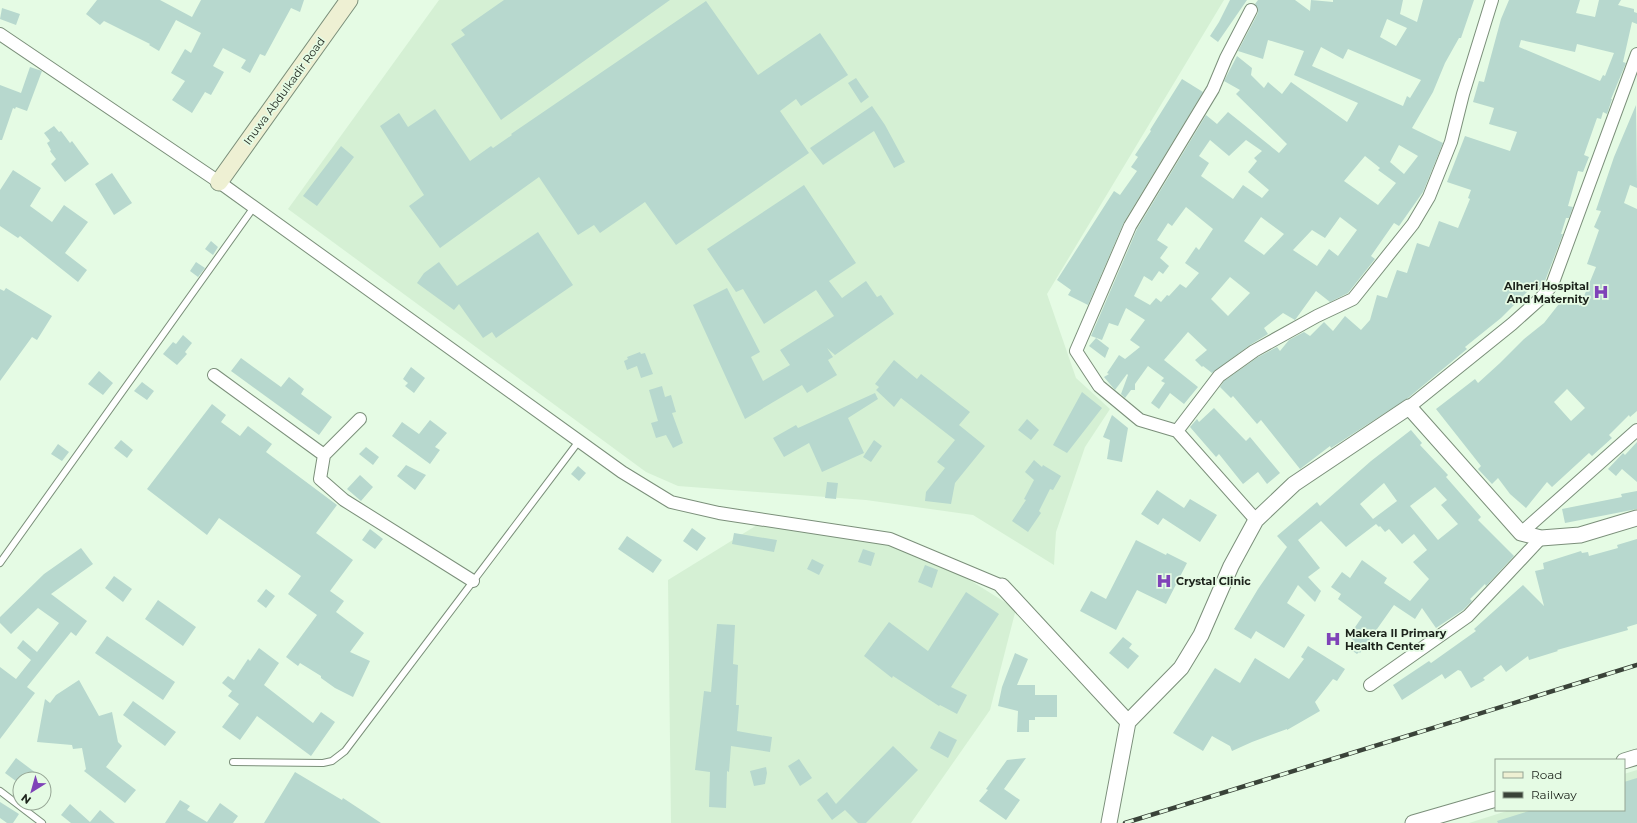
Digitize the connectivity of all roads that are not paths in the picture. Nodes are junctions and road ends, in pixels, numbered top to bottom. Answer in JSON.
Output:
{"nodes":[{"id":1,"x":349,"y":0,"type":"edge"},
{"id":2,"x":1492,"y":0,"type":"edge"},
{"id":3,"x":1251,"y":10,"type":"dead end"},
{"id":4,"x":0,"y":34,"type":"edge"},
{"id":5,"x":1637,"y":54,"type":"edge"},
{"id":6,"x":219,"y":182,"type":"junction"},
{"id":7,"x":254,"y":207,"type":"junction"},
{"id":8,"x":214,"y":375,"type":"dead end"},
{"id":9,"x":1409,"y":407,"type":"junction"},
{"id":10,"x":360,"y":418,"type":"dead end"},
{"id":11,"x":1637,"y":430,"type":"edge"},
{"id":12,"x":1177,"y":431,"type":"junction"},
{"id":13,"x":579,"y":441,"type":"junction"},
{"id":14,"x":324,"y":455,"type":"junction"},
{"id":15,"x":1637,"y":518,"type":"edge"},
{"id":16,"x":1256,"y":520,"type":"junction"},
{"id":17,"x":1521,"y":533,"type":"junction"},
{"id":18,"x":1541,"y":538,"type":"junction"},
{"id":19,"x":0,"y":563,"type":"edge"},
{"id":20,"x":473,"y":582,"type":"junction"},
{"id":21,"x":1002,"y":586,"type":"joint"},
{"id":22,"x":1370,"y":686,"type":"dead end"},
{"id":23,"x":1128,"y":722,"type":"junction"},
{"id":24,"x":1637,"y":757,"type":"edge"},
{"id":25,"x":1625,"y":761,"type":"edge"},
{"id":26,"x":233,"y":762,"type":"dead end"},
{"id":27,"x":0,"y":791,"type":"edge"},
{"id":28,"x":1495,"y":799,"type":"edge"},
{"id":29,"x":42,"y":823,"type":"edge"},
{"id":30,"x":1109,"y":823,"type":"edge"},
{"id":31,"x":1413,"y":823,"type":"edge"}],
"edges":[{"from":1,"to":6,"type":"main road","name":"Inuwa Abdulkadir Road"},
{"from":2,"to":12,"type":"street"},
{"from":3,"to":12,"type":"street"},
{"from":4,"to":6,"type":"street"},
{"from":5,"to":9,"type":"street"},
{"from":6,"to":7,"type":"street"},
{"from":7,"to":13,"type":"street"},
{"from":7,"to":19,"type":"lane"},
{"from":8,"to":14,"type":"street"},
{"from":9,"to":16,"type":"street"},
{"from":9,"to":17,"type":"street"},
{"from":10,"to":14,"type":"street"},
{"from":11,"to":17,"type":"street"},
{"from":12,"to":16,"type":"street"},
{"from":13,"to":20,"type":"lane"},
{"from":13,"to":21,"type":"street"},
{"from":14,"to":20,"type":"street"},
{"from":15,"to":18,"type":"street"},
{"from":16,"to":23,"type":"street"},
{"from":17,"to":18,"type":"street"},
{"from":18,"to":22,"type":"street"},
{"from":20,"to":26,"type":"lane"},
{"from":21,"to":23,"type":"street"},
{"from":23,"to":30,"type":"street"},
{"from":24,"to":25,"type":"street"},
{"from":27,"to":29,"type":"lane"},
{"from":28,"to":31,"type":"street"}]}
